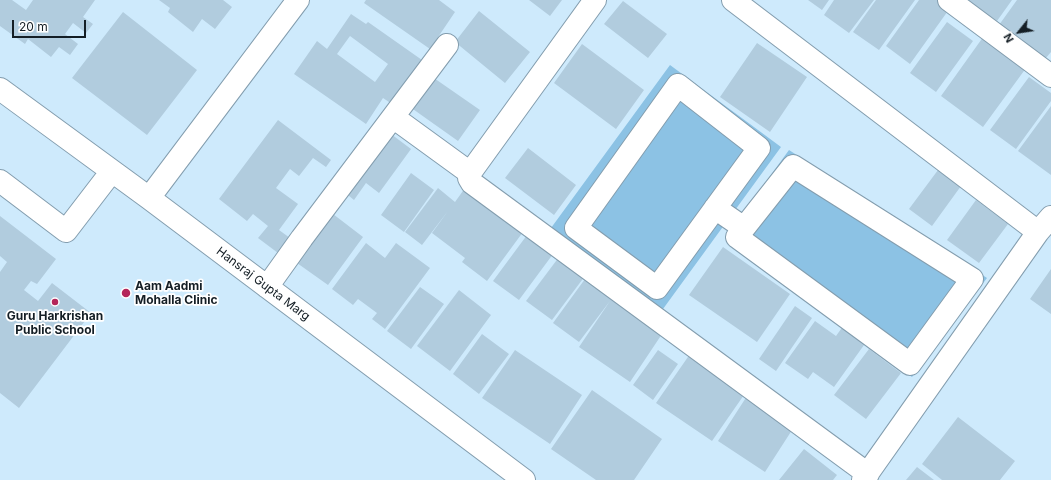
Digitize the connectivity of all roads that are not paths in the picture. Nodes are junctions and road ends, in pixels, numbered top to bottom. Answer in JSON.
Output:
{"nodes":[{"id":1,"x":298,"y":0,"type":"edge"},
{"id":2,"x":595,"y":0,"type":"edge"},
{"id":3,"x":733,"y":0,"type":"edge"},
{"id":4,"x":949,"y":0,"type":"edge"},
{"id":5,"x":447,"y":45,"type":"dead end"},
{"id":6,"x":1051,"y":76,"type":"edge"},
{"id":7,"x":0,"y":90,"type":"edge"},
{"id":8,"x":393,"y":117,"type":"junction"},
{"id":9,"x":112,"y":171,"type":"junction"},
{"id":10,"x":470,"y":173,"type":"junction"},
{"id":11,"x":0,"y":181,"type":"edge"},
{"id":12,"x":149,"y":198,"type":"junction"},
{"id":13,"x":715,"y":208,"type":"junction"},
{"id":14,"x":1044,"y":225,"type":"edge"},
{"id":15,"x":744,"y":228,"type":"junction"},
{"id":16,"x":618,"y":259,"type":"junction"},
{"id":17,"x":604,"y":280,"type":"junction"},
{"id":18,"x":267,"y":287,"type":"junction"},
{"id":19,"x":934,"y":332,"type":"junction"},
{"id":20,"x":958,"y":346,"type":"junction"},
{"id":21,"x":865,"y":477,"type":"edge"},
{"id":22,"x":524,"y":480,"type":"edge"}],
"edges":[{"from":1,"to":12,"type":"street"},
{"from":2,"to":10,"type":"street"},
{"from":3,"to":14,"type":"street"},
{"from":4,"to":6,"type":"street"},
{"from":5,"to":8,"type":"street"},
{"from":7,"to":9,"type":"street","name":"Hansraj Gupta Marg"},
{"from":8,"to":10,"type":"street"},
{"from":8,"to":18,"type":"street"},
{"from":9,"to":11,"type":"street"},
{"from":9,"to":12,"type":"street","name":"Hansraj Gupta Marg"},
{"from":10,"to":17,"type":"street"},
{"from":12,"to":18,"type":"street","name":"Hansraj Gupta Marg"},
{"from":13,"to":15,"type":"street"},
{"from":13,"to":16,"type":"street"},
{"from":13,"to":16,"type":"street"},
{"from":14,"to":20,"type":"street"},
{"from":15,"to":19,"type":"street"},
{"from":15,"to":19,"type":"street"},
{"from":16,"to":17,"type":"street"},
{"from":17,"to":21,"type":"street"},
{"from":18,"to":22,"type":"street","name":"Hansraj Gupta Marg"},
{"from":19,"to":20,"type":"street"},
{"from":20,"to":21,"type":"street"}]}
